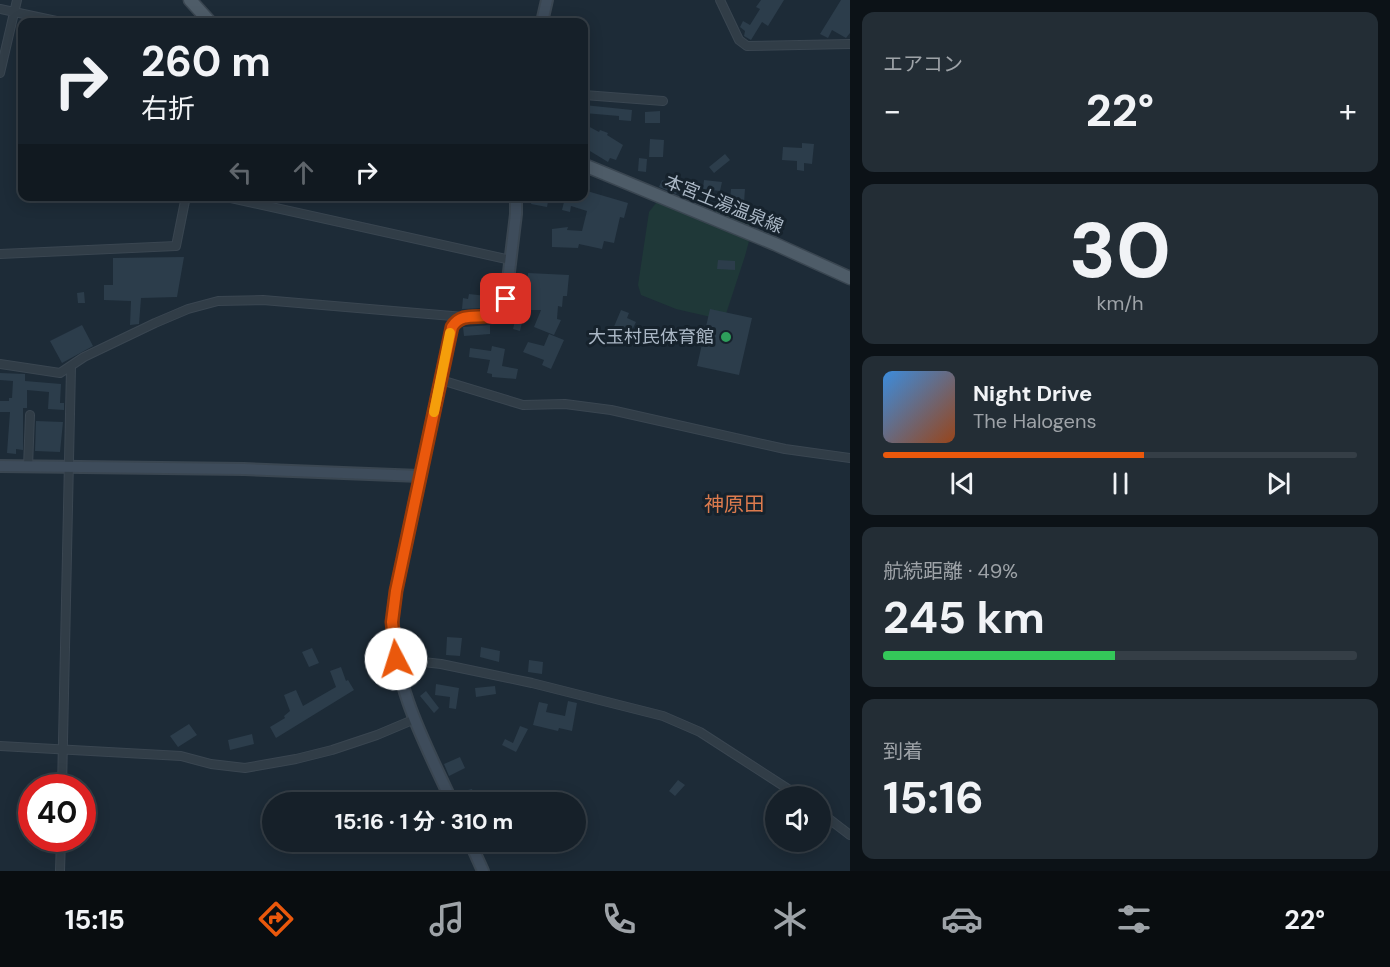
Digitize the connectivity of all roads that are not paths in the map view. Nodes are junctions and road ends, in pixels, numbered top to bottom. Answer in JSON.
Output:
{"nodes":[{"id":1,"x":17,"y":0,"type":"edge"},
{"id":2,"x":190,"y":0,"type":"edge"},
{"id":3,"x":547,"y":0,"type":"edge"},
{"id":4,"x":720,"y":0,"type":"edge"},
{"id":5,"x":0,"y":9,"type":"edge"},
{"id":6,"x":14,"y":12,"type":"junction"},
{"id":7,"x":42,"y":18,"type":"edge"},
{"id":8,"x":206,"y":18,"type":"edge"},
{"id":9,"x":543,"y":18,"type":"edge"},
{"id":10,"x":850,"y":44,"type":"edge"},
{"id":11,"x":0,"y":73,"type":"edge"},
{"id":12,"x":588,"y":95,"type":"edge"},
{"id":13,"x":663,"y":101,"type":"dead end"},
{"id":14,"x":588,"y":167,"type":"edge"},
{"id":15,"x":185,"y":201,"type":"edge"},
{"id":16,"x":245,"y":201,"type":"edge"},
{"id":17,"x":516,"y":201,"type":"edge"},
{"id":18,"x":0,"y":254,"type":"edge"},
{"id":19,"x":511,"y":260,"type":"junction"},
{"id":20,"x":850,"y":278,"type":"edge"},
{"id":21,"x":466,"y":317,"type":"junction"},
{"id":22,"x":0,"y":364,"type":"edge"},
{"id":23,"x":71,"y":367,"type":"junction"},
{"id":24,"x":441,"y":380,"type":"junction"},
{"id":25,"x":30,"y":415,"type":"dead end"},
{"id":26,"x":850,"y":458,"type":"edge"},
{"id":27,"x":0,"y":466,"type":"edge"},
{"id":28,"x":28,"y":467,"type":"junction"},
{"id":29,"x":69,"y":468,"type":"junction"},
{"id":30,"x":420,"y":476,"type":"junction"},
{"id":31,"x":396,"y":659,"type":"junction"},
{"id":32,"x":415,"y":719,"type":"junction"},
{"id":33,"x":0,"y":746,"type":"edge"},
{"id":34,"x":63,"y":748,"type":"junction"},
{"id":35,"x":62,"y":774,"type":"edge"},
{"id":36,"x":784,"y":786,"type":"edge"},
{"id":37,"x":448,"y":792,"type":"edge"},
{"id":38,"x":831,"y":820,"type":"edge"},
{"id":39,"x":850,"y":835,"type":"edge"},
{"id":40,"x":61,"y":852,"type":"edge"},
{"id":41,"x":474,"y":852,"type":"edge"},
{"id":42,"x":60,"y":871,"type":"edge"},
{"id":43,"x":483,"y":871,"type":"edge"}],
"edges":[{"from":1,"to":6,"type":"street"},
{"from":2,"to":8,"type":"main road"},
{"from":3,"to":9,"type":"street"},
{"from":4,"to":10,"type":"street"},
{"from":5,"to":6,"type":"street"},
{"from":6,"to":7,"type":"street"},
{"from":6,"to":11,"type":"street"},
{"from":12,"to":13,"type":"street"},
{"from":14,"to":20,"type":"main road","name":"本宮土湯温泉線"},
{"from":15,"to":18,"type":"street"},
{"from":16,"to":19,"type":"street"},
{"from":17,"to":19,"type":"street"},
{"from":19,"to":21,"type":"street"},
{"from":21,"to":23,"type":"street"},
{"from":21,"to":24,"type":"street"},
{"from":22,"to":23,"type":"street"},
{"from":23,"to":29,"type":"street"},
{"from":24,"to":26,"type":"street"},
{"from":24,"to":30,"type":"street"},
{"from":25,"to":28,"type":"street"},
{"from":27,"to":28,"type":"street"},
{"from":28,"to":29,"type":"street"},
{"from":29,"to":30,"type":"street"},
{"from":29,"to":34,"type":"street"},
{"from":30,"to":31,"type":"street"},
{"from":31,"to":32,"type":"street"},
{"from":31,"to":36,"type":"street"},
{"from":32,"to":34,"type":"street"},
{"from":32,"to":37,"type":"street"},
{"from":33,"to":34,"type":"street"},
{"from":34,"to":35,"type":"street"},
{"from":38,"to":39,"type":"street"},
{"from":40,"to":42,"type":"street"},
{"from":41,"to":43,"type":"street"}]}
